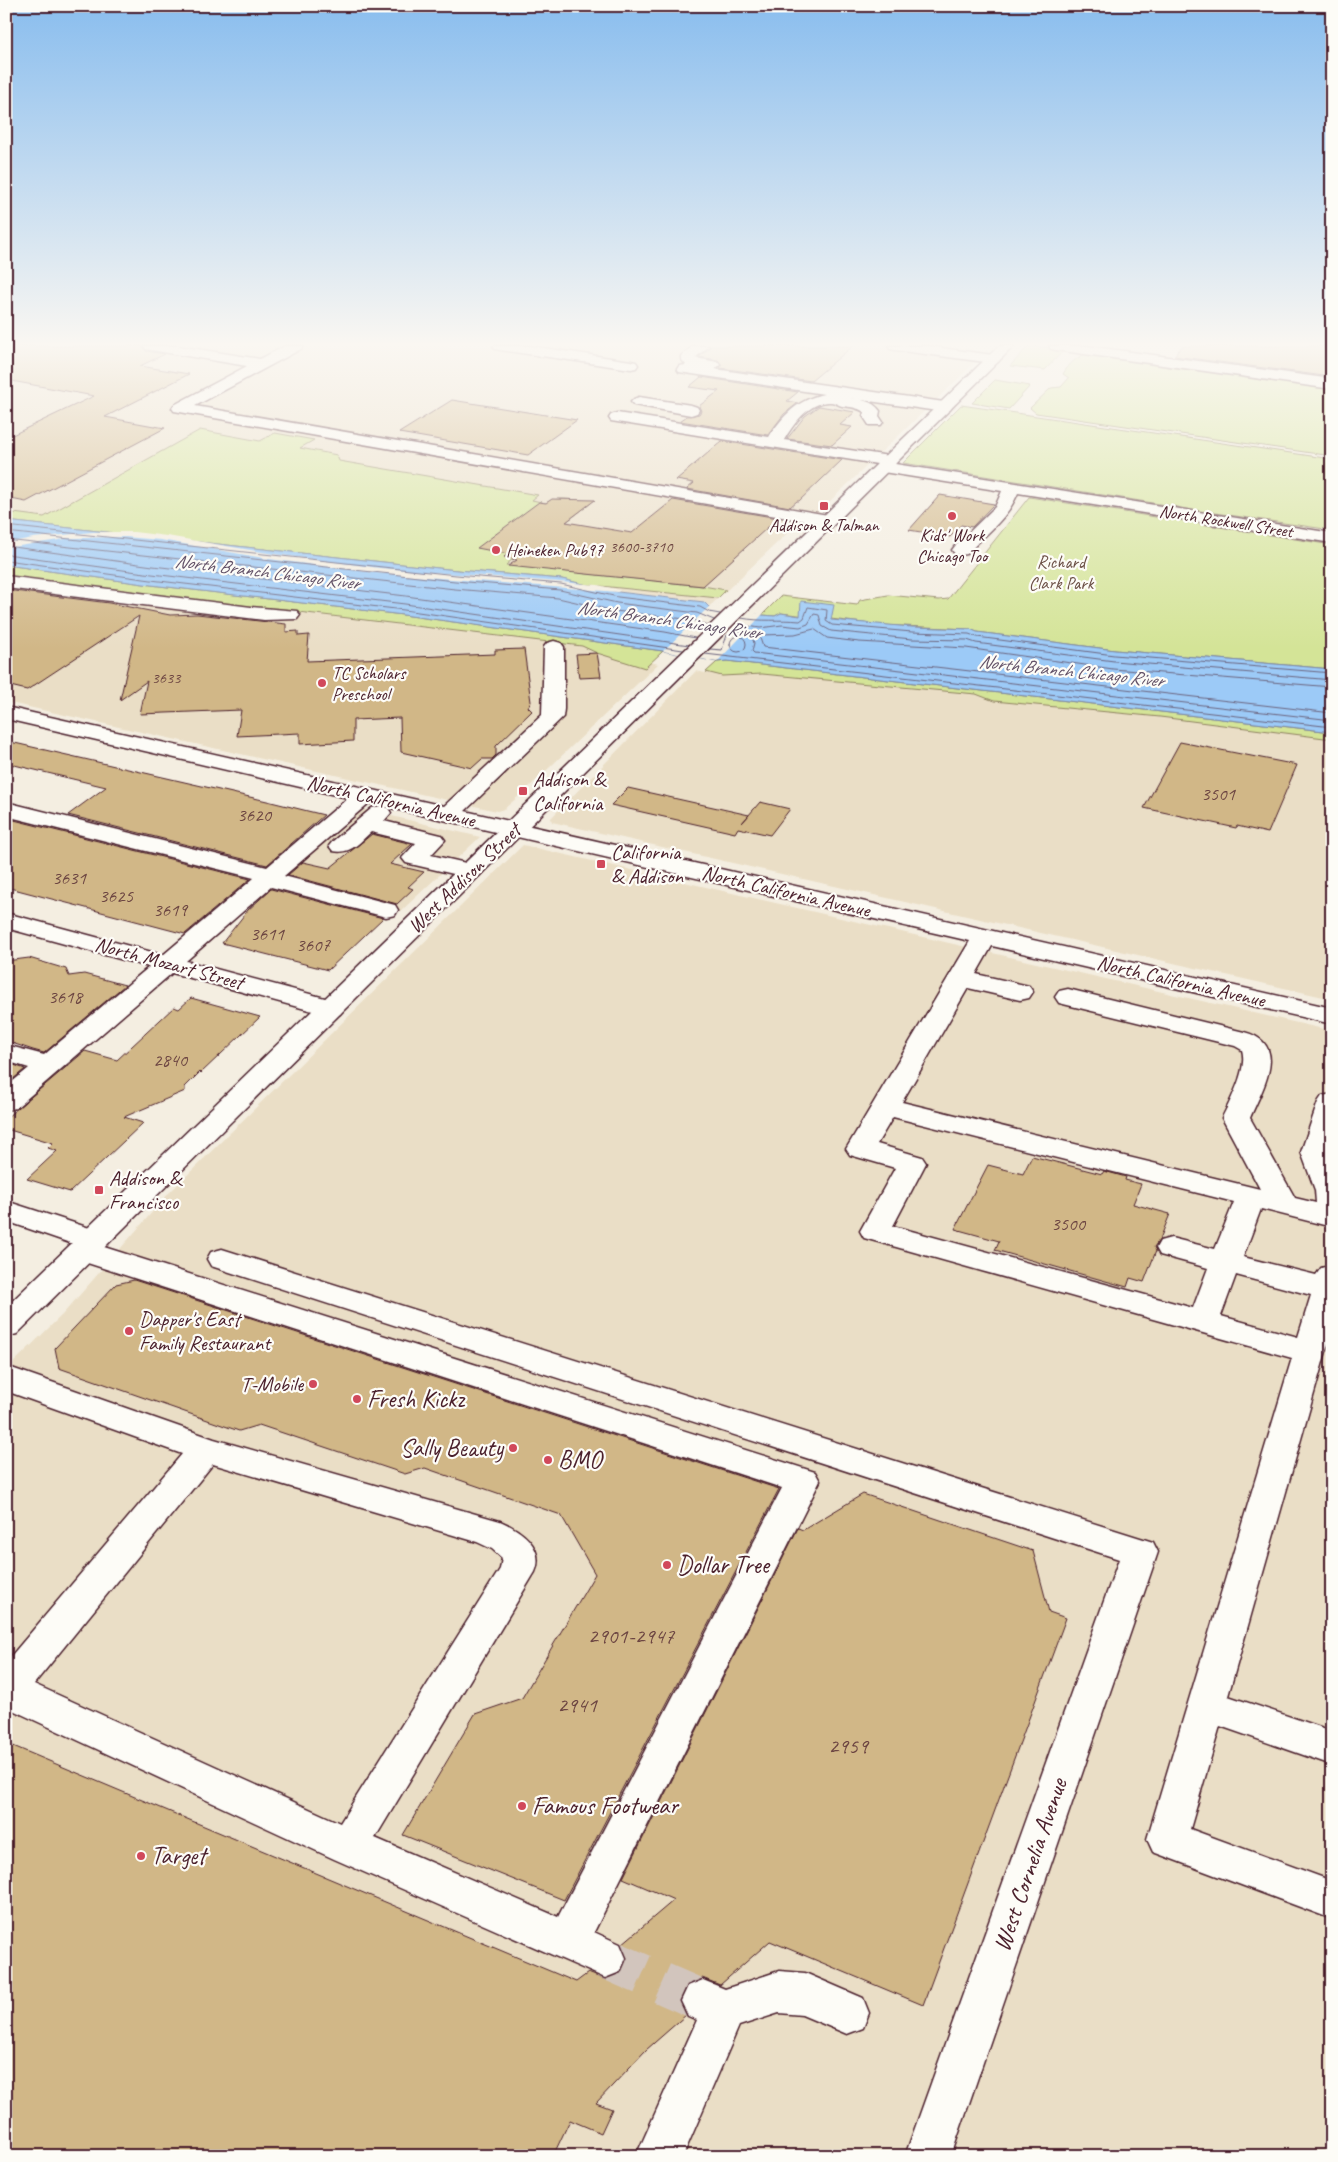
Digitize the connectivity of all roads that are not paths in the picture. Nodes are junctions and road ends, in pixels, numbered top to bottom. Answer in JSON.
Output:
{"nodes":[{"id":1,"x":405,"y":447,"type":"edge"},
{"id":2,"x":820,"y":447,"type":"edge"},
{"id":3,"x":846,"y":447,"type":"edge"},
{"id":4,"x":903,"y":447,"type":"edge"},
{"id":5,"x":839,"y":453,"type":"junction"},
{"id":6,"x":886,"y":464,"type":"junction"},
{"id":7,"x":1013,"y":488,"type":"junction"},
{"id":8,"x":828,"y":520,"type":"junction"},
{"id":9,"x":1332,"y":538,"type":"edge"},
{"id":10,"x":961,"y":550,"type":"dead end"},
{"id":11,"x":6,"y":582,"type":"edge"},
{"id":12,"x":290,"y":615,"type":"dead end"},
{"id":13,"x":554,"y":647,"type":"dead end"},
{"id":14,"x":6,"y":713,"type":"edge"},
{"id":15,"x":365,"y":795,"type":"junction"},
{"id":16,"x":393,"y":801,"type":"junction"},
{"id":17,"x":6,"y":809,"type":"edge"},
{"id":18,"x":449,"y":814,"type":"junction"},
{"id":19,"x":366,"y":824,"type":"junction"},
{"id":20,"x":514,"y":829,"type":"junction"},
{"id":21,"x":341,"y":846,"type":"dead end"},
{"id":22,"x":471,"y":871,"type":"junction"},
{"id":23,"x":269,"y":877,"type":"junction"},
{"id":24,"x":386,"y":910,"type":"dead end"},
{"id":25,"x":6,"y":920,"type":"edge"},
{"id":26,"x":985,"y":936,"type":"junction"},
{"id":27,"x":169,"y":963,"type":"junction"},
{"id":28,"x":960,"y":978,"type":"junction"},
{"id":29,"x":1020,"y":992,"type":"dead end"},
{"id":30,"x":1068,"y":998,"type":"dead end"},
{"id":31,"x":332,"y":1008,"type":"junction"},
{"id":32,"x":1332,"y":1016,"type":"edge"},
{"id":33,"x":6,"y":1053,"type":"edge"},
{"id":34,"x":49,"y":1066,"type":"junction"},
{"id":35,"x":6,"y":1102,"type":"edge"},
{"id":36,"x":1332,"y":1102,"type":"edge"},
{"id":37,"x":885,"y":1106,"type":"junction"},
{"id":38,"x":1250,"y":1196,"type":"junction"},
{"id":39,"x":1331,"y":1203,"type":"edge"},
{"id":40,"x":1284,"y":1205,"type":"junction"},
{"id":41,"x":6,"y":1211,"type":"edge"},
{"id":42,"x":88,"y":1245,"type":"junction"},
{"id":43,"x":1171,"y":1248,"type":"dead end"},
{"id":44,"x":222,"y":1259,"type":"dead end"},
{"id":45,"x":1225,"y":1262,"type":"junction"},
{"id":46,"x":1330,"y":1282,"type":"edge"},
{"id":47,"x":1202,"y":1322,"type":"junction"},
{"id":48,"x":6,"y":1326,"type":"edge"},
{"id":49,"x":1309,"y":1351,"type":"junction"},
{"id":50,"x":6,"y":1378,"type":"edge"},
{"id":51,"x":206,"y":1449,"type":"junction"},
{"id":52,"x":6,"y":1690,"type":"edge"},
{"id":53,"x":1206,"y":1705,"type":"junction"},
{"id":54,"x":1331,"y":1743,"type":"edge"},
{"id":55,"x":348,"y":1846,"type":"junction"},
{"id":56,"x":1332,"y":1900,"type":"edge"},
{"id":57,"x":567,"y":1942,"type":"junction"},
{"id":58,"x":605,"y":1958,"type":"tunnel mouth"},
{"id":59,"x":847,"y":2014,"type":"dead end"},
{"id":60,"x":659,"y":2156,"type":"edge"},
{"id":61,"x":928,"y":2156,"type":"edge"}],
"edges":[{"from":1,"to":8,"type":"street"},
{"from":2,"to":5,"type":"street","name":"North Rockwell Street"},
{"from":3,"to":5,"type":"street"},
{"from":4,"to":6,"type":"street","name":"West Addison Street"},
{"from":5,"to":6,"type":"street","name":"North Rockwell Street"},
{"from":6,"to":7,"type":"street","name":"North Rockwell Street"},
{"from":6,"to":8,"type":"street","name":"West Addison Street"},
{"from":7,"to":9,"type":"street","name":"North Rockwell Street"},
{"from":7,"to":10,"type":"street"},
{"from":8,"to":20,"type":"street","name":"West Addison Street"},
{"from":11,"to":12,"type":"street"},
{"from":13,"to":18,"type":"street"},
{"from":14,"to":15,"type":"street","name":"North California Avenue"},
{"from":15,"to":16,"type":"street","name":"North California Avenue"},
{"from":15,"to":23,"type":"street"},
{"from":16,"to":18,"type":"street","name":"North California Avenue"},
{"from":16,"to":19,"type":"street"},
{"from":17,"to":23,"type":"street"},
{"from":18,"to":20,"type":"street","name":"North California Avenue"},
{"from":19,"to":21,"type":"street"},
{"from":19,"to":22,"type":"street"},
{"from":20,"to":22,"type":"street","name":"West Addison Street"},
{"from":20,"to":26,"type":"street","name":"North California Avenue"},
{"from":22,"to":31,"type":"street","name":"West Addison Street"},
{"from":23,"to":24,"type":"street"},
{"from":23,"to":27,"type":"street"},
{"from":25,"to":27,"type":"street","name":"North Mozart Street"},
{"from":26,"to":28,"type":"street"},
{"from":26,"to":32,"type":"street","name":"North California Avenue"},
{"from":27,"to":31,"type":"street","name":"North Mozart Street"},
{"from":27,"to":34,"type":"street"},
{"from":28,"to":29,"type":"street"},
{"from":28,"to":37,"type":"street"},
{"from":30,"to":40,"type":"street"},
{"from":31,"to":42,"type":"street","name":"West Addison Street"},
{"from":33,"to":34,"type":"street"},
{"from":34,"to":35,"type":"street"},
{"from":36,"to":39,"type":"street"},
{"from":37,"to":38,"type":"street"},
{"from":37,"to":47,"type":"street"},
{"from":38,"to":40,"type":"street"},
{"from":38,"to":45,"type":"street"},
{"from":39,"to":40,"type":"street"},
{"from":41,"to":42,"type":"street"},
{"from":42,"to":48,"type":"street","name":"West Addison Street"},
{"from":42,"to":57,"type":"street"},
{"from":43,"to":45,"type":"street"},
{"from":44,"to":61,"type":"street","name":"West Cornelia Avenue"},
{"from":45,"to":46,"type":"street"},
{"from":45,"to":47,"type":"street"},
{"from":46,"to":49,"type":"street"},
{"from":47,"to":49,"type":"street"},
{"from":49,"to":53,"type":"street"},
{"from":50,"to":51,"type":"street"},
{"from":51,"to":52,"type":"street"},
{"from":51,"to":55,"type":"street"},
{"from":52,"to":55,"type":"street"},
{"from":53,"to":54,"type":"street"},
{"from":53,"to":56,"type":"street"},
{"from":55,"to":57,"type":"street"},
{"from":57,"to":58,"type":"street"},
{"from":59,"to":60,"type":"street"}]}
